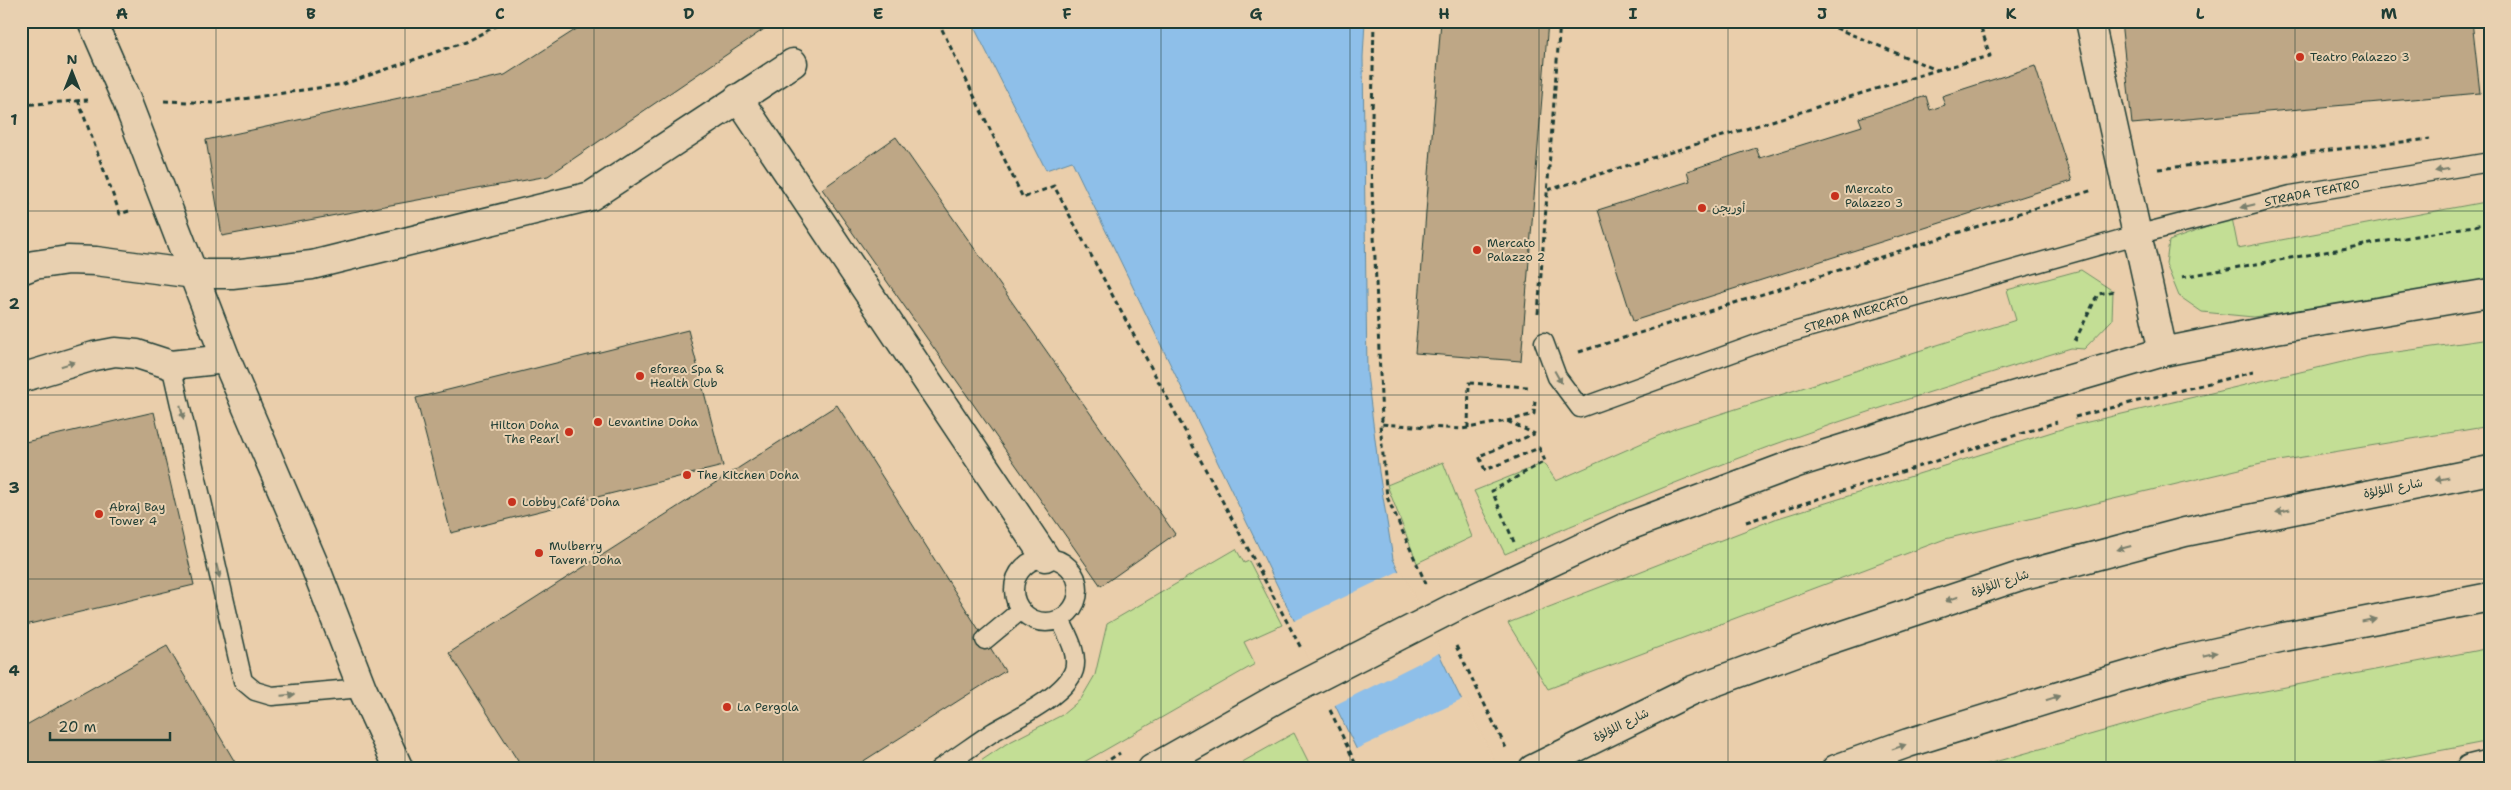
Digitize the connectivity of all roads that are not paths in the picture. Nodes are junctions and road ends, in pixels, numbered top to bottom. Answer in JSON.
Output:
{"nodes":[{"id":1,"x":92,"y":21,"type":"edge"},
{"id":2,"x":2090,"y":21,"type":"edge"},
{"id":3,"x":793,"y":63,"type":"dead end"},
{"id":4,"x":738,"y":98,"type":"junction"},
{"id":5,"x":2490,"y":162,"type":"edge"},
{"id":6,"x":2136,"y":235,"type":"junction"},
{"id":7,"x":21,"y":270,"type":"edge"},
{"id":8,"x":194,"y":274,"type":"junction"},
{"id":9,"x":2490,"y":294,"type":"edge"},
{"id":10,"x":1544,"y":342,"type":"dead end"},
{"id":11,"x":2163,"y":352,"type":"junction"},
{"id":12,"x":226,"y":359,"type":"junction"},
{"id":13,"x":171,"y":365,"type":"junction"},
{"id":14,"x":21,"y":378,"type":"edge"},
{"id":15,"x":2490,"y":470,"type":"edge"},
{"id":16,"x":1045,"y":558,"type":"junction"},
{"id":17,"x":2490,"y":597,"type":"edge"},
{"id":18,"x":1021,"y":610,"type":"junction"},
{"id":19,"x":1060,"y":619,"type":"junction"},
{"id":20,"x":985,"y":640,"type":"dead end"},
{"id":21,"x":362,"y":688,"type":"junction"},
{"id":22,"x":2490,"y":764,"type":"edge"},
{"id":23,"x":399,"y":769,"type":"edge"},
{"id":24,"x":939,"y":769,"type":"edge"},
{"id":25,"x":1152,"y":769,"type":"edge"},
{"id":26,"x":1533,"y":769,"type":"edge"},
{"id":27,"x":1836,"y":769,"type":"edge"},
{"id":28,"x":2470,"y":769,"type":"edge"}],
"edges":[{"from":1,"to":8,"type":"street"},
{"from":2,"to":6,"type":"street"},
{"from":3,"to":4,"type":"street"},
{"from":4,"to":8,"type":"street"},
{"from":4,"to":16,"type":"street"},
{"from":5,"to":6,"type":"lane","name":"STRADA TEATRO","one_way":true},
{"from":10,"to":6,"type":"lane","name":"STRADA MERCATO","one_way":true},
{"from":6,"to":11,"type":"street"},
{"from":7,"to":8,"type":"street"},
{"from":8,"to":12,"type":"street"},
{"from":9,"to":11,"type":"street"},
{"from":11,"to":25,"type":"street","bridge":true},
{"from":12,"to":13,"type":"street"},
{"from":12,"to":21,"type":"street"},
{"from":14,"to":13,"type":"street","one_way":true},
{"from":13,"to":21,"type":"lane","one_way":true},
{"from":15,"to":26,"type":"street","name":"شارع اللؤلؤة","one_way":true},
{"from":16,"to":18,"type":"lane"},
{"from":16,"to":19,"type":"lane"},
{"from":27,"to":17,"type":"street","one_way":true},
{"from":18,"to":19,"type":"lane"},
{"from":18,"to":20,"type":"lane"},
{"from":19,"to":24,"type":"lane"},
{"from":21,"to":23,"type":"street"},
{"from":22,"to":28,"type":"street"}]}
